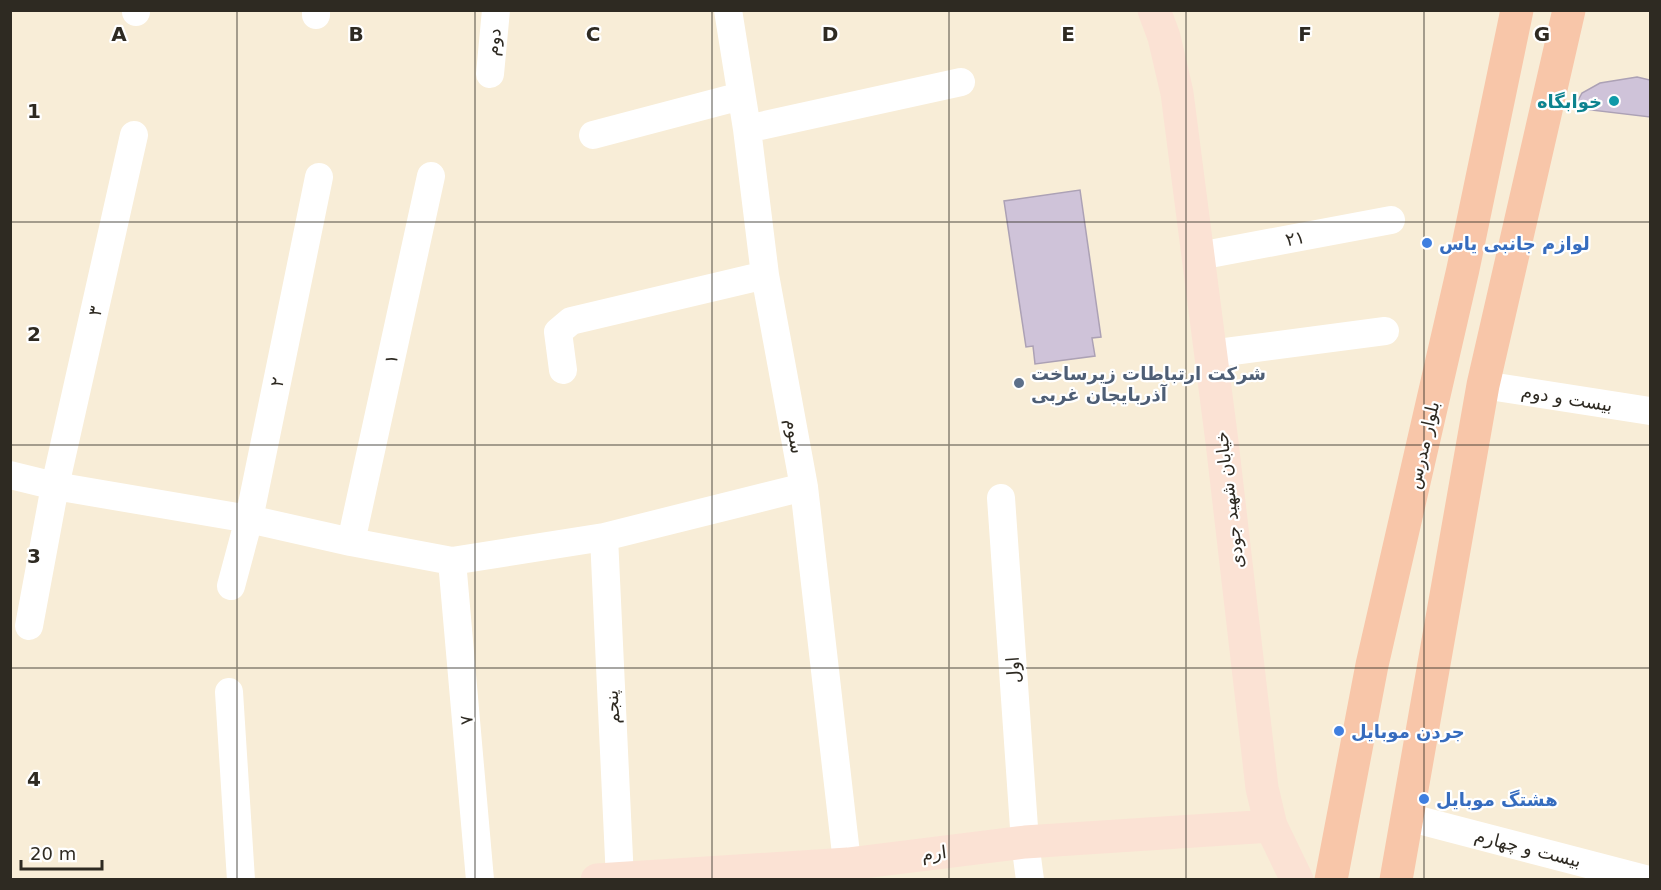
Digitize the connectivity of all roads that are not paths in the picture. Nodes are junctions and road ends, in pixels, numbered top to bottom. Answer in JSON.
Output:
{"nodes":[{"id":1,"x":496,"y":10,"type":"edge"},
{"id":2,"x":728,"y":10,"type":"edge"},
{"id":3,"x":1154,"y":10,"type":"edge"},
{"id":4,"x":1569,"y":10,"type":"edge"},
{"id":5,"x":1510,"y":12,"type":"edge"},
{"id":6,"x":490,"y":74,"type":"dead end"},
{"id":7,"x":961,"y":82,"type":"dead end"},
{"id":8,"x":741,"y":96,"type":"junction"},
{"id":9,"x":747,"y":129,"type":"junction"},
{"id":10,"x":134,"y":135,"type":"dead end"},
{"id":11,"x":593,"y":135,"type":"dead end"},
{"id":12,"x":432,"y":176,"type":"dead end"},
{"id":13,"x":319,"y":177,"type":"dead end"},
{"id":14,"x":1391,"y":220,"type":"dead end"},
{"id":15,"x":1199,"y":256,"type":"junction"},
{"id":16,"x":765,"y":275,"type":"junction"},
{"id":17,"x":1385,"y":331,"type":"dead end"},
{"id":18,"x":1210,"y":354,"type":"junction"},
{"id":19,"x":563,"y":370,"type":"dead end"},
{"id":20,"x":1438,"y":378,"type":"junction"},
{"id":21,"x":1483,"y":386,"type":"junction"},
{"id":22,"x":1650,"y":411,"type":"edge"},
{"id":23,"x":10,"y":475,"type":"edge"},
{"id":24,"x":55,"y":486,"type":"junction"},
{"id":25,"x":804,"y":487,"type":"junction"},
{"id":26,"x":1001,"y":498,"type":"dead end"},
{"id":27,"x":249,"y":519,"type":"junction"},
{"id":28,"x":604,"y":537,"type":"junction"},
{"id":29,"x":351,"y":542,"type":"junction"},
{"id":30,"x":452,"y":561,"type":"junction"},
{"id":31,"x":231,"y":586,"type":"dead end"},
{"id":32,"x":29,"y":626,"type":"dead end"},
{"id":33,"x":230,"y":692,"type":"dead end"},
{"id":34,"x":1407,"y":817,"type":"junction"},
{"id":35,"x":1271,"y":826,"type":"junction"},
{"id":36,"x":1025,"y":842,"type":"junction"},
{"id":37,"x":848,"y":872,"type":"edge"},
{"id":38,"x":241,"y":879,"type":"edge"},
{"id":39,"x":480,"y":879,"type":"edge"},
{"id":40,"x":612,"y":879,"type":"edge"},
{"id":41,"x":1030,"y":879,"type":"edge"},
{"id":42,"x":1297,"y":879,"type":"edge"},
{"id":43,"x":1331,"y":879,"type":"edge"},
{"id":44,"x":1396,"y":879,"type":"edge"},
{"id":45,"x":1649,"y":879,"type":"edge"}],
"edges":[{"from":1,"to":6,"type":"street","name":"دوم"},
{"from":2,"to":8,"type":"street","name":"سوم"},
{"from":3,"to":15,"type":"street","name":"خیابان شهید جودی"},
{"from":4,"to":21,"type":"main road"},
{"from":5,"to":20,"type":"main road","name":"بلوار مدرس"},
{"from":7,"to":9,"type":"street"},
{"from":8,"to":9,"type":"street","name":"سوم"},
{"from":8,"to":11,"type":"street"},
{"from":9,"to":16,"type":"street","name":"سوم"},
{"from":10,"to":24,"type":"street","name":"۳"},
{"from":12,"to":29,"type":"street","name":"۱"},
{"from":13,"to":27,"type":"street","name":"۲"},
{"from":14,"to":15,"type":"street","name":"۲۱"},
{"from":15,"to":18,"type":"street","name":"خیابان شهید جودی"},
{"from":16,"to":19,"type":"street"},
{"from":16,"to":25,"type":"street","name":"سوم"},
{"from":17,"to":18,"type":"street"},
{"from":18,"to":35,"type":"street","name":"خیابان شهید جودی"},
{"from":20,"to":21,"type":"main road"},
{"from":20,"to":43,"type":"main road","name":"بلوار مدرس"},
{"from":21,"to":22,"type":"street","name":"بیست و دوم"},
{"from":21,"to":34,"type":"main road"},
{"from":23,"to":24,"type":"street"},
{"from":24,"to":27,"type":"street"},
{"from":24,"to":32,"type":"street","name":"۳"},
{"from":25,"to":28,"type":"street"},
{"from":25,"to":37,"type":"street","name":"سوم"},
{"from":26,"to":36,"type":"street","name":"اول"},
{"from":27,"to":29,"type":"street"},
{"from":27,"to":31,"type":"street","name":"۲"},
{"from":28,"to":30,"type":"street"},
{"from":28,"to":40,"type":"street","name":"پنجم"},
{"from":29,"to":30,"type":"street"},
{"from":30,"to":39,"type":"street","name":"۷"},
{"from":33,"to":38,"type":"street"},
{"from":34,"to":44,"type":"main road"},
{"from":34,"to":45,"type":"street","name":"بیست و چهارم"},
{"from":35,"to":36,"type":"street","name":"ارم"},
{"from":35,"to":42,"type":"street","name":"خیابان شهید جودی"},
{"from":36,"to":37,"type":"street","name":"ارم"},
{"from":36,"to":41,"type":"street"},
{"from":37,"to":40,"type":"street","name":"ارم"}]}
